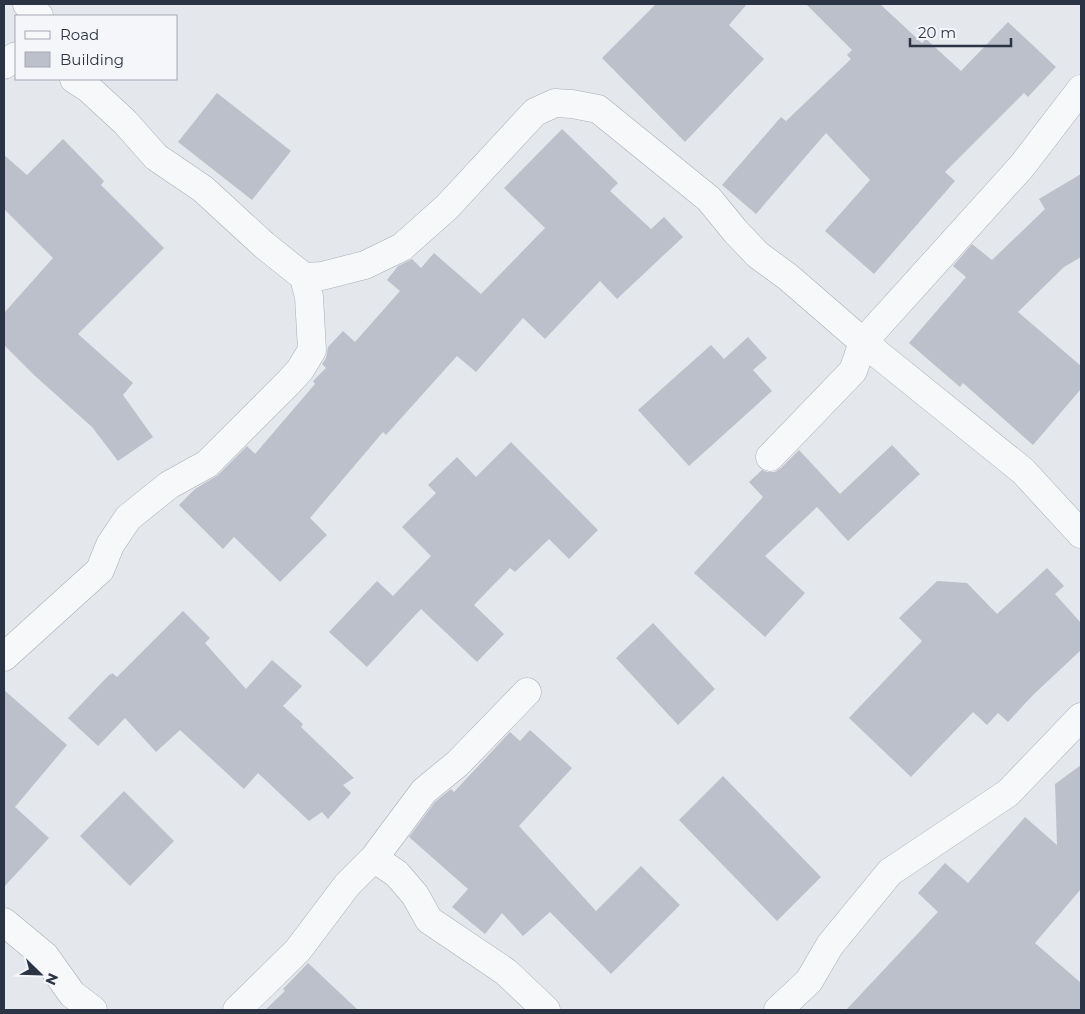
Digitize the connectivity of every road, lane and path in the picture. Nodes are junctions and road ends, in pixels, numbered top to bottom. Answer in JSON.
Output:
{"nodes":[{"id":1,"x":27,"y":4,"type":"edge"},
{"id":2,"x":58,"y":4,"type":"edge"},
{"id":3,"x":38,"y":15,"type":"edge"},
{"id":4,"x":48,"y":15,"type":"edge"},
{"id":5,"x":76,"y":80,"type":"edge"},
{"id":6,"x":1081,"y":89,"type":"edge"},
{"id":7,"x":304,"y":277,"type":"junction"},
{"id":8,"x":863,"y":342,"type":"junction"},
{"id":9,"x":770,"y":456,"type":"dead end"},
{"id":10,"x":1081,"y":534,"type":"edge"},
{"id":11,"x":4,"y":657,"type":"edge"},
{"id":12,"x":527,"y":692,"type":"dead end"},
{"id":13,"x":1081,"y":717,"type":"edge"},
{"id":14,"x":374,"y":858,"type":"junction"},
{"id":15,"x":4,"y":922,"type":"edge"},
{"id":16,"x":93,"y":1010,"type":"edge"},
{"id":17,"x":237,"y":1010,"type":"edge"},
{"id":18,"x":546,"y":1010,"type":"edge"},
{"id":19,"x":778,"y":1010,"type":"edge"}],
"edges":[{"from":1,"to":3,"type":"street"},
{"from":2,"to":4,"type":"street"},
{"from":5,"to":7,"type":"street"},
{"from":6,"to":8,"type":"street"},
{"from":7,"to":8,"type":"street"},
{"from":7,"to":11,"type":"street"},
{"from":8,"to":9,"type":"street"},
{"from":8,"to":10,"type":"street"},
{"from":12,"to":14,"type":"street"},
{"from":13,"to":19,"type":"street"},
{"from":14,"to":17,"type":"street"},
{"from":14,"to":18,"type":"street"},
{"from":15,"to":16,"type":"street"}]}
